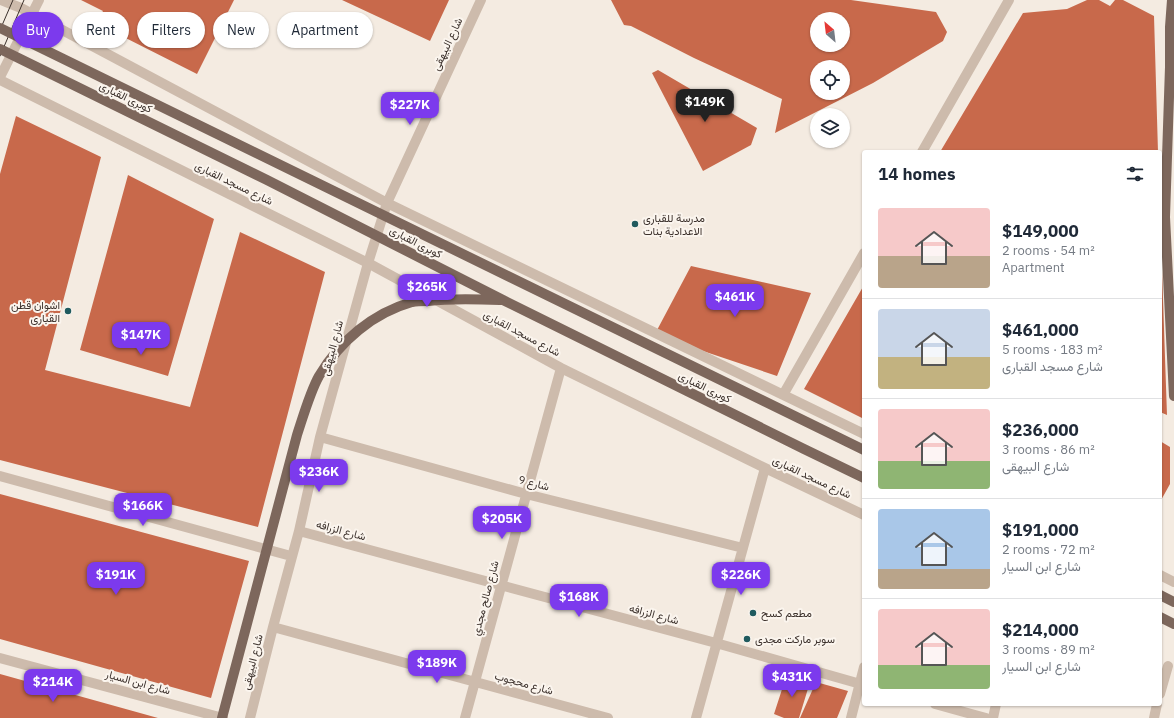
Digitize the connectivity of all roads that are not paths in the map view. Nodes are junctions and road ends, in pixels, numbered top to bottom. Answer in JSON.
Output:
{"nodes":[{"id":1,"x":1,"y":0,"type":"edge"},
{"id":2,"x":39,"y":0,"type":"edge"},
{"id":3,"x":481,"y":0,"type":"edge"},
{"id":4,"x":1009,"y":0,"type":"edge"},
{"id":5,"x":1172,"y":0,"type":"edge"},
{"id":6,"x":29,"y":12,"type":"edge"},
{"id":7,"x":34,"y":12,"type":"edge"},
{"id":8,"x":0,"y":28,"type":"edge"},
{"id":9,"x":64,"y":31,"type":"edge"},
{"id":10,"x":15,"y":48,"type":"edge"},
{"id":11,"x":0,"y":49,"type":"edge"},
{"id":12,"x":0,"y":77,"type":"edge"},
{"id":13,"x":0,"y":80,"type":"edge"},
{"id":14,"x":923,"y":150,"type":"edge"},
{"id":15,"x":387,"y":203,"type":"junction"},
{"id":16,"x":862,"y":257,"type":"edge"},
{"id":17,"x":368,"y":263,"type":"junction"},
{"id":18,"x":503,"y":300,"type":"junction"},
{"id":19,"x":561,"y":368,"type":"junction"},
{"id":20,"x":783,"y":395,"type":"junction"},
{"id":21,"x":1174,"y":396,"type":"edge"},
{"id":22,"x":862,"y":433,"type":"edge"},
{"id":23,"x":320,"y":437,"type":"junction"},
{"id":24,"x":862,"y":449,"type":"edge"},
{"id":25,"x":765,"y":468,"type":"junction"},
{"id":26,"x":0,"y":476,"type":"edge"},
{"id":27,"x":862,"y":477,"type":"edge"},
{"id":28,"x":526,"y":494,"type":"junction"},
{"id":29,"x":862,"y":514,"type":"edge"},
{"id":30,"x":299,"y":531,"type":"junction"},
{"id":31,"x":743,"y":548,"type":"junction"},
{"id":32,"x":291,"y":556,"type":"junction"},
{"id":33,"x":1162,"y":576,"type":"edge"},
{"id":34,"x":1174,"y":582,"type":"edge"},
{"id":35,"x":501,"y":586,"type":"junction"},
{"id":36,"x":1162,"y":596,"type":"edge"},
{"id":37,"x":1174,"y":602,"type":"edge"},
{"id":38,"x":1162,"y":618,"type":"edge"},
{"id":39,"x":1174,"y":624,"type":"edge"},
{"id":40,"x":273,"y":627,"type":"junction"},
{"id":41,"x":716,"y":643,"type":"junction"},
{"id":42,"x":0,"y":658,"type":"edge"},
{"id":43,"x":1167,"y":666,"type":"edge"},
{"id":44,"x":475,"y":682,"type":"junction"},
{"id":45,"x":862,"y":684,"type":"edge"},
{"id":46,"x":1162,"y":686,"type":"edge"},
{"id":47,"x":942,"y":706,"type":"edge"},
{"id":48,"x":996,"y":706,"type":"edge"},
{"id":49,"x":1157,"y":706,"type":"edge"},
{"id":50,"x":222,"y":718,"type":"edge"},
{"id":51,"x":250,"y":718,"type":"edge"},
{"id":52,"x":465,"y":718,"type":"edge"},
{"id":53,"x":608,"y":718,"type":"edge"},
{"id":54,"x":696,"y":718,"type":"edge"},
{"id":55,"x":851,"y":718,"type":"edge"},
{"id":56,"x":986,"y":718,"type":"edge"},
{"id":57,"x":993,"y":718,"type":"edge"},
{"id":58,"x":1154,"y":718,"type":"edge"}],
"edges":[{"from":1,"to":6,"type":"street"},
{"from":2,"to":7,"type":"street"},
{"from":3,"to":15,"type":"street","name":"شارع البيهقى"},
{"from":4,"to":14,"type":"street"},
{"from":5,"to":21,"type":"main road"},
{"from":8,"to":24,"type":"main road","name":"كوبرى القبارى","bridge":true},
{"from":9,"to":15,"type":"street"},
{"from":10,"to":12,"type":"street"},
{"from":11,"to":18,"type":"main road","name":"كوبرى القبارى","bridge":true},
{"from":13,"to":17,"type":"street","name":"شارع مسجد القبارى"},
{"from":15,"to":17,"type":"street","name":"شارع البيهقى"},
{"from":15,"to":20,"type":"street"},
{"from":16,"to":20,"type":"street"},
{"from":17,"to":19,"type":"street","name":"شارع مسجد القبارى"},
{"from":17,"to":23,"type":"street","name":"شارع البيهقى"},
{"from":18,"to":27,"type":"main road","name":"كوبرى القبارى","bridge":true},
{"from":18,"to":50,"type":"main road","bridge":true},
{"from":19,"to":25,"type":"street","name":"شارع مسجد القبارى"},
{"from":19,"to":28,"type":"street","name":"شارع صالح مجدي"},
{"from":20,"to":22,"type":"street"},
{"from":23,"to":28,"type":"street","name":"شارع 9"},
{"from":23,"to":30,"type":"street","name":"شارع البيهقى"},
{"from":25,"to":29,"type":"street","name":"شارع مسجد القبارى"},
{"from":25,"to":31,"type":"street"},
{"from":26,"to":32,"type":"street"},
{"from":28,"to":31,"type":"street","name":"شارع 9"},
{"from":28,"to":35,"type":"street","name":"شارع صالح مجدي"},
{"from":30,"to":32,"type":"street","name":"شارع البيهقى"},
{"from":30,"to":35,"type":"street","name":"شارع الزرافه"},
{"from":31,"to":41,"type":"street"},
{"from":32,"to":40,"type":"street","name":"شارع البيهقى"},
{"from":33,"to":34,"type":"street"},
{"from":35,"to":41,"type":"street","name":"شارع الزرافه"},
{"from":35,"to":44,"type":"street","name":"شارع صالح مجدي"},
{"from":36,"to":37,"type":"main road"},
{"from":38,"to":39,"type":"main road"},
{"from":40,"to":44,"type":"street","name":"شارع محجوب"},
{"from":40,"to":51,"type":"street","name":"شارع البيهقى"},
{"from":41,"to":45,"type":"street","name":"شارع الزرافه"},
{"from":41,"to":54,"type":"street"},
{"from":42,"to":50,"type":"street","name":"شارع ابن السيار"},
{"from":43,"to":46,"type":"street"},
{"from":44,"to":52,"type":"street","name":"شارع صالح مجدي"},
{"from":44,"to":53,"type":"street","name":"شارع محجوب"},
{"from":45,"to":55,"type":"street"},
{"from":47,"to":56,"type":"street"},
{"from":48,"to":57,"type":"street"},
{"from":49,"to":58,"type":"street"}]}
